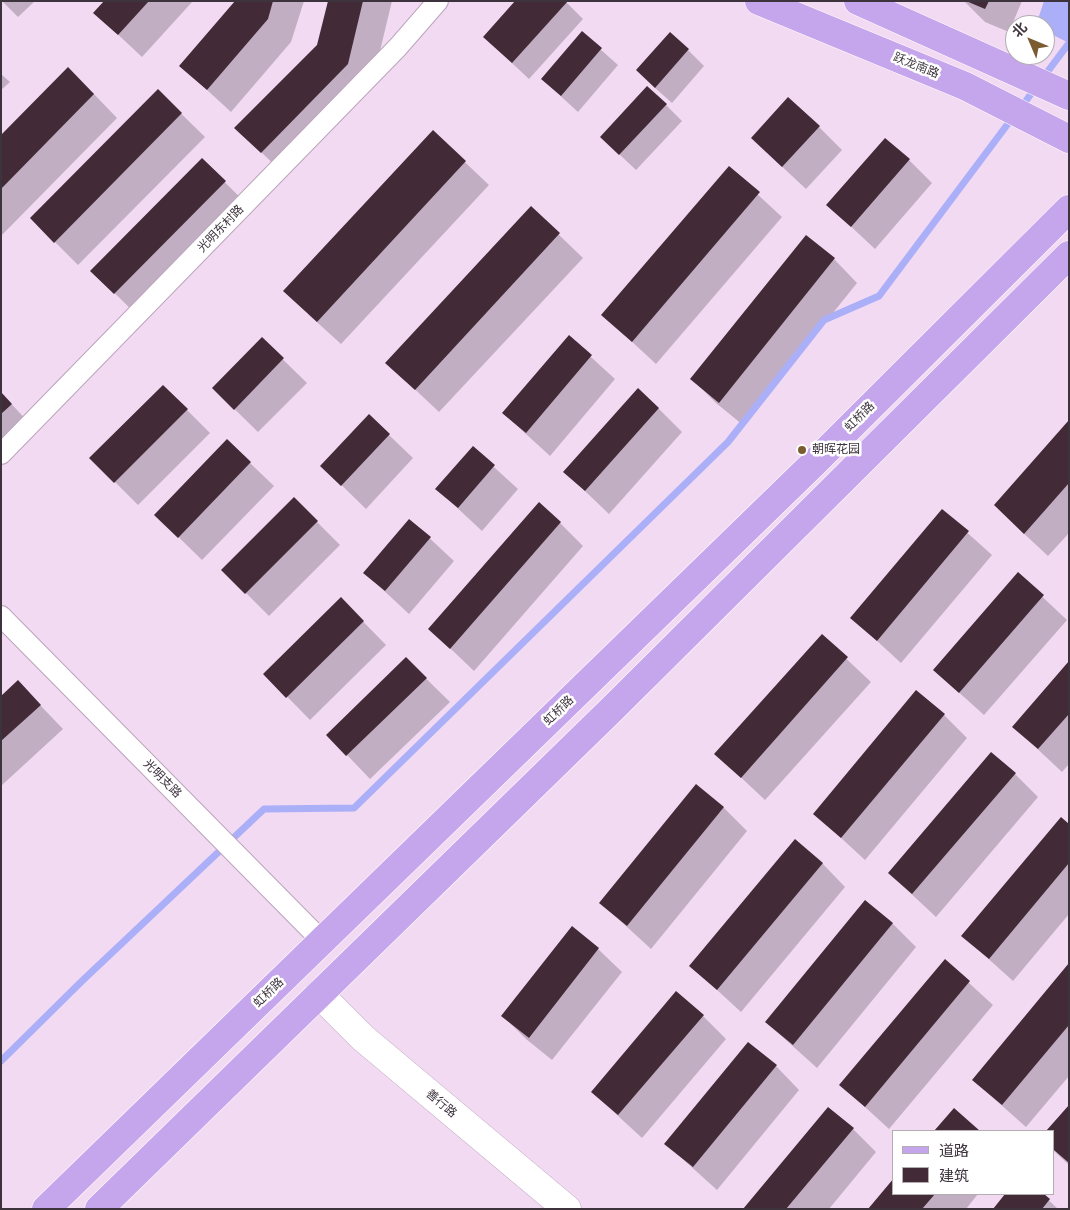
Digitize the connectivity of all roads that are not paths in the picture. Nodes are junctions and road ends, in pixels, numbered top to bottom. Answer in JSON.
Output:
{"nodes":[{"id":1,"x":438,"y":1,"type":"edge"},
{"id":2,"x":759,"y":1,"type":"edge"},
{"id":3,"x":858,"y":1,"type":"edge"},
{"id":4,"x":1069,"y":96,"type":"edge"},
{"id":5,"x":1069,"y":139,"type":"edge"},
{"id":6,"x":1069,"y":209,"type":"edge"},
{"id":7,"x":1069,"y":255,"type":"edge"},
{"id":8,"x":1,"y":454,"type":"edge"},
{"id":9,"x":1,"y":616,"type":"edge"},
{"id":10,"x":322,"y":941,"type":"junction"},
{"id":11,"x":319,"y":994,"type":"junction"},
{"id":12,"x":46,"y":1209,"type":"edge"},
{"id":13,"x":99,"y":1209,"type":"edge"},
{"id":14,"x":567,"y":1209,"type":"edge"}],
"edges":[{"from":1,"to":8,"type":"street","name":"光明东村路"},
{"from":2,"to":5,"type":"main road","name":"跃龙南路"},
{"from":3,"to":4,"type":"main road"},
{"from":6,"to":10,"type":"main road","name":"虹桥路"},
{"from":7,"to":11,"type":"main road"},
{"from":9,"to":10,"type":"street","name":"光明支路"},
{"from":10,"to":12,"type":"main road","name":"虹桥路"},
{"from":11,"to":13,"type":"main road"},
{"from":11,"to":14,"type":"street","name":"善行路"}]}
